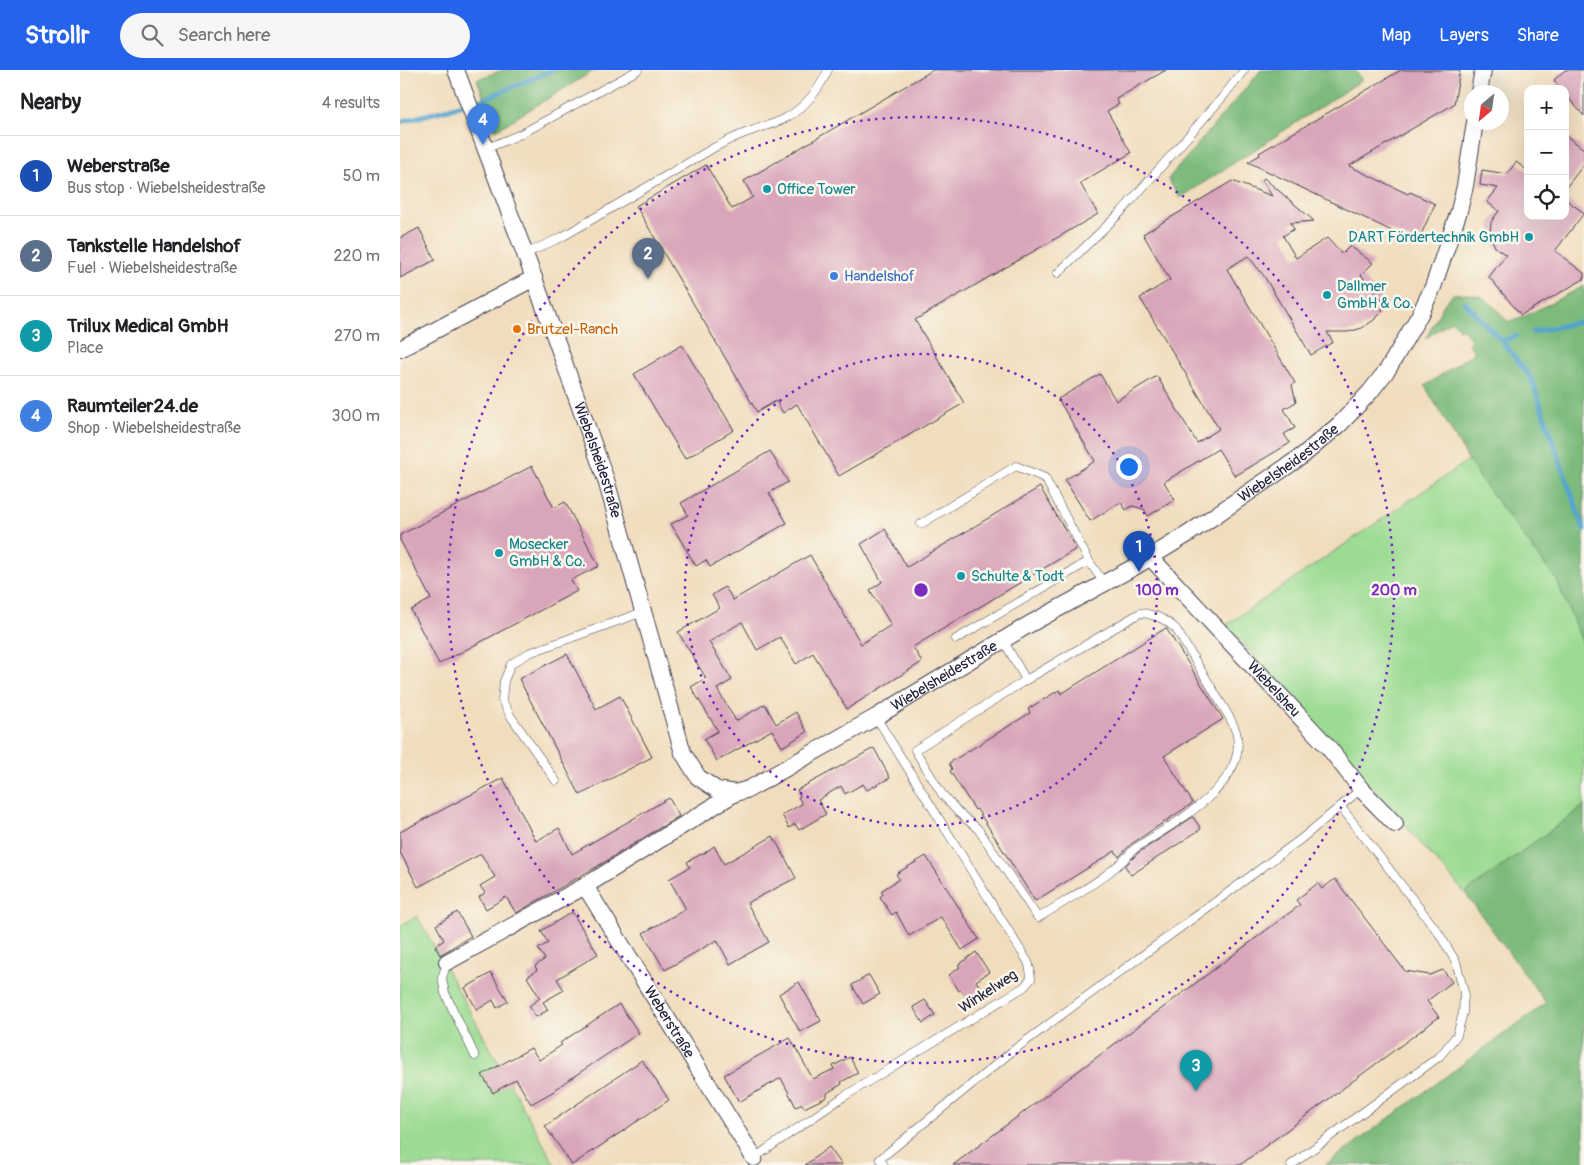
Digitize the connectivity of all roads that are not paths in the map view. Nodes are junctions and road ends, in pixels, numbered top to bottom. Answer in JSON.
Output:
{"nodes":[{"id":1,"x":638,"y":70,"type":"edge"},
{"id":2,"x":828,"y":70,"type":"edge"},
{"id":3,"x":1244,"y":70,"type":"edge"},
{"id":4,"x":1483,"y":70,"type":"edge"},
{"id":5,"x":456,"y":71,"type":"edge"},
{"id":6,"x":1481,"y":85,"type":"edge"},
{"id":7,"x":1474,"y":130,"type":"edge"},
{"id":8,"x":484,"y":149,"type":"junction"},
{"id":9,"x":525,"y":254,"type":"junction"},
{"id":10,"x":1058,"y":273,"type":"dead end"},
{"id":11,"x":534,"y":278,"type":"junction"},
{"id":12,"x":400,"y":349,"type":"edge"},
{"id":13,"x":921,"y":524,"type":"dead end"},
{"id":14,"x":1150,"y":557,"type":"junction"},
{"id":15,"x":1089,"y":561,"type":"junction"},
{"id":16,"x":1104,"y":583,"type":"junction"},
{"id":17,"x":643,"y":612,"type":"junction"},
{"id":18,"x":956,"y":639,"type":"dead end"},
{"id":19,"x":1003,"y":640,"type":"junction"},
{"id":20,"x":1026,"y":680,"type":"junction"},
{"id":21,"x":876,"y":717,"type":"junction"},
{"id":22,"x":556,"y":781,"type":"dead end"},
{"id":23,"x":1361,"y":790,"type":"junction"},
{"id":24,"x":735,"y":793,"type":"junction"},
{"id":25,"x":1341,"y":807,"type":"junction"},
{"id":26,"x":1395,"y":824,"type":"dead end"},
{"id":27,"x":585,"y":886,"type":"junction"},
{"id":28,"x":447,"y":962,"type":"joint"},
{"id":29,"x":475,"y":1056,"type":"dead end"},
{"id":30,"x":754,"y":1158,"type":"joint"},
{"id":31,"x":884,"y":1165,"type":"edge"},
{"id":32,"x":1291,"y":1165,"type":"edge"}],
"edges":[{"from":1,"to":8,"type":"lane"},
{"from":2,"to":9,"type":"lane"},
{"from":3,"to":10,"type":"lane"},
{"from":4,"to":6,"type":"street"},
{"from":5,"to":8,"type":"street","name":"Wiebelsheidestraße"},
{"from":7,"to":14,"type":"street","name":"Wiebelsheidestraße"},
{"from":8,"to":9,"type":"street","name":"Wiebelsheidestraße"},
{"from":9,"to":11,"type":"street","name":"Wiebelsheidestraße"},
{"from":11,"to":12,"type":"street"},
{"from":11,"to":17,"type":"street","name":"Wiebelsheidestraße"},
{"from":13,"to":15,"type":"lane"},
{"from":14,"to":16,"type":"street","name":"Wiebelsheidestraße"},
{"from":14,"to":23,"type":"street","name":"Wiebelsheu"},
{"from":15,"to":16,"type":"lane"},
{"from":15,"to":18,"type":"lane"},
{"from":16,"to":19,"type":"street","name":"Wiebelsheidestraße"},
{"from":17,"to":22,"type":"lane"},
{"from":17,"to":24,"type":"street","name":"Wiebelsheidestraße"},
{"from":19,"to":20,"type":"lane"},
{"from":19,"to":21,"type":"street","name":"Wiebelsheidestraße"},
{"from":20,"to":20,"type":"lane"},
{"from":21,"to":24,"type":"street","name":"Wiebelsheidestraße"},
{"from":21,"to":30,"type":"lane","name":"Winkelweg"},
{"from":23,"to":25,"type":"lane"},
{"from":23,"to":26,"type":"street","name":"Wiebelsheu"},
{"from":24,"to":27,"type":"street"},
{"from":25,"to":31,"type":"lane"},
{"from":25,"to":32,"type":"lane"},
{"from":27,"to":28,"type":"street"},
{"from":27,"to":30,"type":"street","name":"Weberstraße"},
{"from":28,"to":29,"type":"lane"}]}
